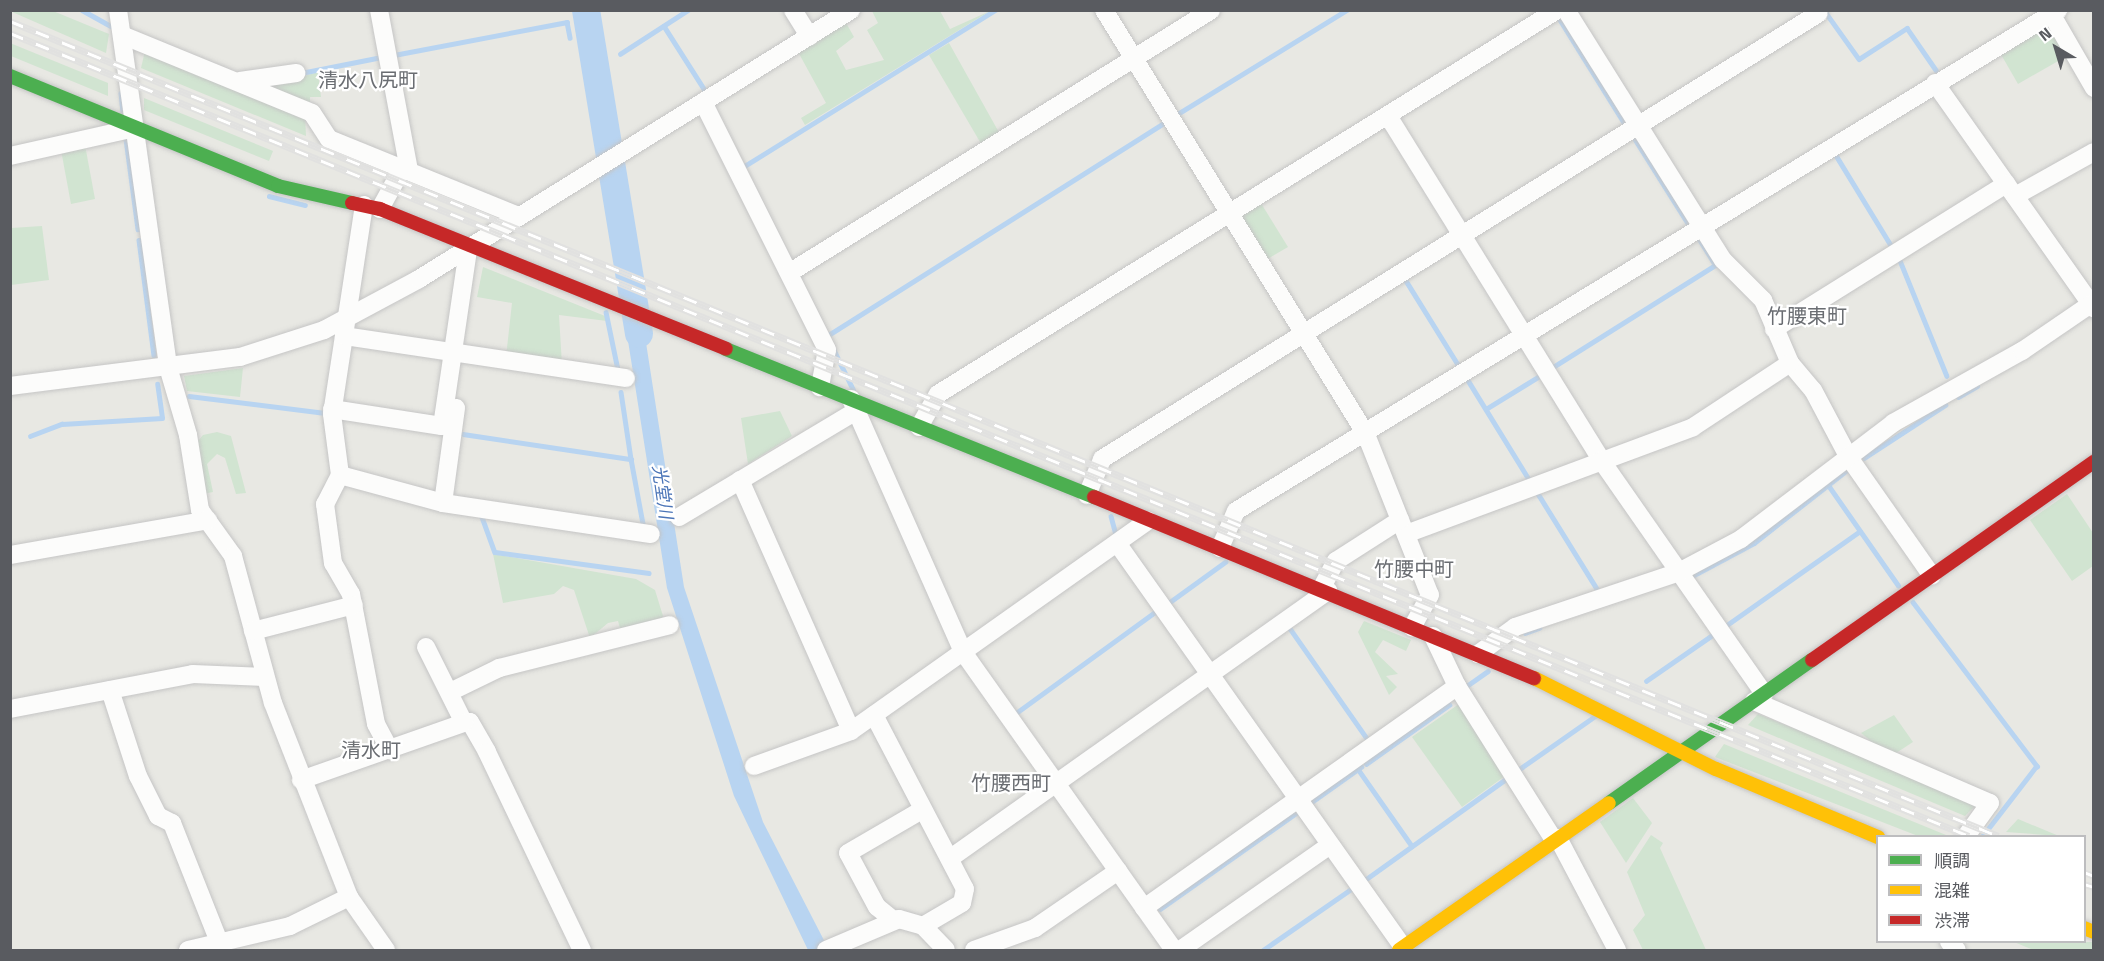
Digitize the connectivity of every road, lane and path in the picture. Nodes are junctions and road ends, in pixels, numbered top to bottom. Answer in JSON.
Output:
{"nodes":[{"id":1,"x":118,"y":10,"type":"edge"},
{"id":2,"x":379,"y":10,"type":"edge"},
{"id":3,"x":793,"y":10,"type":"edge"},
{"id":4,"x":851,"y":10,"type":"edge"},
{"id":5,"x":1104,"y":10,"type":"edge"},
{"id":6,"x":1211,"y":10,"type":"edge"},
{"id":7,"x":1557,"y":10,"type":"edge"},
{"id":8,"x":1566,"y":10,"type":"edge"},
{"id":9,"x":2052,"y":12,"type":"edge"},
{"id":10,"x":1819,"y":13,"type":"dead end"},
{"id":11,"x":123,"y":35,"type":"junction"},
{"id":12,"x":809,"y":36,"type":"junction"},
{"id":13,"x":1133,"y":59,"type":"junction"},
{"id":14,"x":296,"y":73,"type":"dead end"},
{"id":15,"x":10,"y":76,"type":"edge"},
{"id":16,"x":240,"y":81,"type":"junction"},
{"id":17,"x":1935,"y":83,"type":"junction"},
{"id":18,"x":2094,"y":88,"type":"edge"},
{"id":19,"x":703,"y":102,"type":"junction"},
{"id":20,"x":1388,"y":116,"type":"junction"},
{"id":21,"x":1638,"y":126,"type":"junction"},
{"id":22,"x":135,"y":128,"type":"junction"},
{"id":23,"x":2094,"y":153,"type":"edge"},
{"id":24,"x":10,"y":156,"type":"edge"},
{"id":25,"x":406,"y":169,"type":"junction"},
{"id":26,"x":2010,"y":190,"type":"junction"},
{"id":27,"x":372,"y":207,"type":"junction"},
{"id":28,"x":1230,"y":214,"type":"junction"},
{"id":29,"x":519,"y":216,"type":"junction"},
{"id":30,"x":1700,"y":225,"type":"junction"},
{"id":31,"x":1461,"y":235,"type":"junction"},
{"id":32,"x":473,"y":248,"type":"junction"},
{"id":33,"x":789,"y":273,"type":"junction"},
{"id":34,"x":2092,"y":303,"type":"edge"},
{"id":35,"x":345,"y":327,"type":"junction"},
{"id":36,"x":1774,"y":329,"type":"junction"},
{"id":37,"x":1304,"y":333,"type":"junction"},
{"id":38,"x":1523,"y":334,"type":"junction"},
{"id":39,"x":458,"y":353,"type":"junction"},
{"id":40,"x":1790,"y":363,"type":"junction"},
{"id":41,"x":168,"y":367,"type":"junction"},
{"id":42,"x":627,"y":378,"type":"dead end"},
{"id":43,"x":10,"y":386,"type":"edge"},
{"id":44,"x":820,"y":387,"type":"junction"},
{"id":45,"x":854,"y":405,"type":"junction"},
{"id":46,"x":332,"y":409,"type":"junction"},
{"id":47,"x":919,"y":427,"type":"junction"},
{"id":48,"x":1365,"y":432,"type":"junction"},
{"id":49,"x":1848,"y":456,"type":"junction"},
{"id":50,"x":1601,"y":460,"type":"junction"},
{"id":51,"x":2094,"y":462,"type":"edge"},
{"id":52,"x":340,"y":476,"type":"junction"},
{"id":53,"x":740,"y":480,"type":"junction"},
{"id":54,"x":1087,"y":495,"type":"junction"},
{"id":55,"x":443,"y":503,"type":"junction"},
{"id":56,"x":679,"y":517,"type":"dead end"},
{"id":57,"x":208,"y":520,"type":"junction"},
{"id":58,"x":1148,"y":521,"type":"junction"},
{"id":59,"x":1403,"y":527,"type":"junction"},
{"id":60,"x":651,"y":534,"type":"dead end"},
{"id":61,"x":1117,"y":543,"type":"junction"},
{"id":62,"x":1220,"y":549,"type":"junction"},
{"id":63,"x":10,"y":555,"type":"edge"},
{"id":64,"x":1679,"y":572,"type":"junction"},
{"id":65,"x":1932,"y":576,"type":"junction"},
{"id":66,"x":1324,"y":590,"type":"junction"},
{"id":67,"x":354,"y":604,"type":"junction"},
{"id":68,"x":670,"y":626,"type":"dead end"},
{"id":69,"x":1412,"y":627,"type":"junction"},
{"id":70,"x":253,"y":631,"type":"junction"},
{"id":71,"x":1433,"y":636,"type":"junction"},
{"id":72,"x":426,"y":647,"type":"dead end"},
{"id":73,"x":963,"y":652,"type":"junction"},
{"id":74,"x":1478,"y":654,"type":"junction"},
{"id":75,"x":1211,"y":675,"type":"junction"},
{"id":76,"x":265,"y":676,"type":"junction"},
{"id":77,"x":1457,"y":686,"type":"junction"},
{"id":78,"x":110,"y":690,"type":"junction"},
{"id":79,"x":450,"y":692,"type":"junction"},
{"id":80,"x":1759,"y":697,"type":"junction"},
{"id":81,"x":10,"y":709,"type":"edge"},
{"id":82,"x":874,"y":715,"type":"junction"},
{"id":83,"x":464,"y":723,"type":"junction"},
{"id":84,"x":851,"y":731,"type":"junction"},
{"id":85,"x":390,"y":750,"type":"junction"},
{"id":86,"x":1682,"y":751,"type":"junction"},
{"id":87,"x":754,"y":766,"type":"dead end"},
{"id":88,"x":301,"y":780,"type":"junction"},
{"id":89,"x":1057,"y":784,"type":"junction"},
{"id":90,"x":1298,"y":801,"type":"junction"},
{"id":91,"x":922,"y":810,"type":"junction"},
{"id":92,"x":1967,"y":835,"type":"edge"},
{"id":93,"x":1876,"y":836,"type":"edge"},
{"id":94,"x":1556,"y":839,"type":"junction"},
{"id":95,"x":1330,"y":845,"type":"junction"},
{"id":96,"x":952,"y":856,"type":"junction"},
{"id":97,"x":1118,"y":871,"type":"junction"},
{"id":98,"x":349,"y":897,"type":"junction"},
{"id":99,"x":1144,"y":908,"type":"junction"},
{"id":100,"x":892,"y":919,"type":"junction"},
{"id":101,"x":923,"y":926,"type":"junction"},
{"id":102,"x":220,"y":944,"type":"junction"},
{"id":103,"x":828,"y":949,"type":"edge"},
{"id":104,"x":1401,"y":949,"type":"edge"},
{"id":105,"x":188,"y":951,"type":"edge"},
{"id":106,"x":386,"y":951,"type":"edge"},
{"id":107,"x":582,"y":951,"type":"edge"},
{"id":108,"x":946,"y":951,"type":"edge"},
{"id":109,"x":974,"y":951,"type":"edge"},
{"id":110,"x":1174,"y":951,"type":"edge"},
{"id":111,"x":1180,"y":951,"type":"edge"},
{"id":112,"x":1617,"y":951,"type":"edge"}],
"edges":[{"from":1,"to":11,"type":"street"},
{"from":2,"to":25,"type":"street"},
{"from":3,"to":12,"type":"street"},
{"from":4,"to":12,"type":"street"},
{"from":5,"to":13,"type":"street"},
{"from":6,"to":13,"type":"street"},
{"from":7,"to":20,"type":"street"},
{"from":8,"to":21,"type":"street"},
{"from":9,"to":17,"type":"street"},
{"from":9,"to":18,"type":"street"},
{"from":10,"to":21,"type":"street"},
{"from":11,"to":16,"type":"street"},
{"from":11,"to":22,"type":"street"},
{"from":12,"to":19,"type":"street"},
{"from":13,"to":28,"type":"street"},
{"from":13,"to":33,"type":"street"},
{"from":14,"to":16,"type":"street"},
{"from":15,"to":22,"type":"street"},
{"from":16,"to":25,"type":"street"},
{"from":17,"to":26,"type":"street"},
{"from":17,"to":30,"type":"street"},
{"from":19,"to":29,"type":"street"},
{"from":19,"to":33,"type":"street"},
{"from":20,"to":28,"type":"street"},
{"from":20,"to":31,"type":"street"},
{"from":21,"to":30,"type":"street"},
{"from":21,"to":31,"type":"street"},
{"from":22,"to":24,"type":"street"},
{"from":22,"to":27,"type":"street"},
{"from":22,"to":41,"type":"street"},
{"from":23,"to":26,"type":"street"},
{"from":25,"to":27,"type":"street"},
{"from":25,"to":29,"type":"street"},
{"from":26,"to":34,"type":"street"},
{"from":26,"to":36,"type":"street"},
{"from":27,"to":32,"type":"street"},
{"from":27,"to":35,"type":"street"},
{"from":28,"to":37,"type":"street"},
{"from":28,"to":47,"type":"street"},
{"from":29,"to":32,"type":"street"},
{"from":30,"to":36,"type":"street"},
{"from":30,"to":38,"type":"street"},
{"from":31,"to":37,"type":"street"},
{"from":31,"to":38,"type":"street"},
{"from":32,"to":35,"type":"street"},
{"from":32,"to":39,"type":"street"},
{"from":32,"to":44,"type":"street"},
{"from":33,"to":44,"type":"street"},
{"from":34,"to":49,"type":"street"},
{"from":35,"to":39,"type":"street"},
{"from":35,"to":41,"type":"street"},
{"from":35,"to":46,"type":"street"},
{"from":36,"to":40,"type":"street"},
{"from":37,"to":48,"type":"street"},
{"from":37,"to":54,"type":"street"},
{"from":38,"to":48,"type":"street"},
{"from":38,"to":50,"type":"street"},
{"from":39,"to":42,"type":"street"},
{"from":39,"to":46,"type":"street"},
{"from":39,"to":55,"type":"street"},
{"from":40,"to":49,"type":"street"},
{"from":40,"to":50,"type":"street"},
{"from":41,"to":43,"type":"street"},
{"from":41,"to":57,"type":"street"},
{"from":44,"to":45,"type":"street"},
{"from":45,"to":47,"type":"street"},
{"from":45,"to":53,"type":"street"},
{"from":45,"to":73,"type":"street"},
{"from":46,"to":52,"type":"street"},
{"from":47,"to":54,"type":"street"},
{"from":48,"to":59,"type":"street"},
{"from":48,"to":62,"type":"street"},
{"from":49,"to":64,"type":"street"},
{"from":49,"to":65,"type":"street"},
{"from":50,"to":59,"type":"street"},
{"from":50,"to":64,"type":"street"},
{"from":51,"to":65,"type":"street"},
{"from":52,"to":55,"type":"street"},
{"from":52,"to":67,"type":"street"},
{"from":53,"to":56,"type":"street"},
{"from":53,"to":84,"type":"street"},
{"from":54,"to":58,"type":"street"},
{"from":55,"to":60,"type":"street"},
{"from":57,"to":63,"type":"street"},
{"from":57,"to":70,"type":"street"},
{"from":58,"to":61,"type":"street"},
{"from":58,"to":62,"type":"street"},
{"from":59,"to":66,"type":"street"},
{"from":59,"to":69,"type":"street"},
{"from":61,"to":73,"type":"street"},
{"from":61,"to":75,"type":"street"},
{"from":62,"to":66,"type":"street"},
{"from":64,"to":74,"type":"street"},
{"from":64,"to":80,"type":"street"},
{"from":65,"to":80,"type":"street"},
{"from":66,"to":69,"type":"street"},
{"from":66,"to":75,"type":"street"},
{"from":67,"to":70,"type":"street"},
{"from":67,"to":85,"type":"street"},
{"from":68,"to":79,"type":"street"},
{"from":69,"to":71,"type":"street"},
{"from":70,"to":76,"type":"street"},
{"from":71,"to":74,"type":"street"},
{"from":71,"to":77,"type":"street"},
{"from":72,"to":79,"type":"street"},
{"from":73,"to":82,"type":"street"},
{"from":73,"to":89,"type":"street"},
{"from":74,"to":86,"type":"street"},
{"from":75,"to":89,"type":"street"},
{"from":75,"to":90,"type":"street"},
{"from":76,"to":78,"type":"street"},
{"from":76,"to":88,"type":"street"},
{"from":77,"to":90,"type":"street"},
{"from":77,"to":94,"type":"street"},
{"from":78,"to":81,"type":"street"},
{"from":78,"to":102,"type":"street"},
{"from":79,"to":83,"type":"street"},
{"from":80,"to":86,"type":"street"},
{"from":80,"to":92,"type":"street"},
{"from":82,"to":84,"type":"street"},
{"from":82,"to":91,"type":"street"},
{"from":83,"to":85,"type":"street"},
{"from":83,"to":107,"type":"street"},
{"from":84,"to":87,"type":"street"},
{"from":85,"to":88,"type":"street"},
{"from":86,"to":93,"type":"street"},
{"from":86,"to":94,"type":"street"},
{"from":88,"to":98,"type":"street"},
{"from":89,"to":96,"type":"street"},
{"from":89,"to":97,"type":"street"},
{"from":90,"to":95,"type":"street"},
{"from":90,"to":99,"type":"street"},
{"from":91,"to":96,"type":"street"},
{"from":91,"to":100,"type":"street"},
{"from":94,"to":104,"type":"street"},
{"from":94,"to":112,"type":"street"},
{"from":95,"to":104,"type":"street"},
{"from":95,"to":111,"type":"street"},
{"from":96,"to":101,"type":"street"},
{"from":97,"to":99,"type":"street"},
{"from":97,"to":109,"type":"street"},
{"from":98,"to":102,"type":"street"},
{"from":98,"to":106,"type":"street"},
{"from":99,"to":110,"type":"street"},
{"from":100,"to":101,"type":"street"},
{"from":100,"to":103,"type":"street"},
{"from":101,"to":108,"type":"street"},
{"from":102,"to":105,"type":"street"}]}
